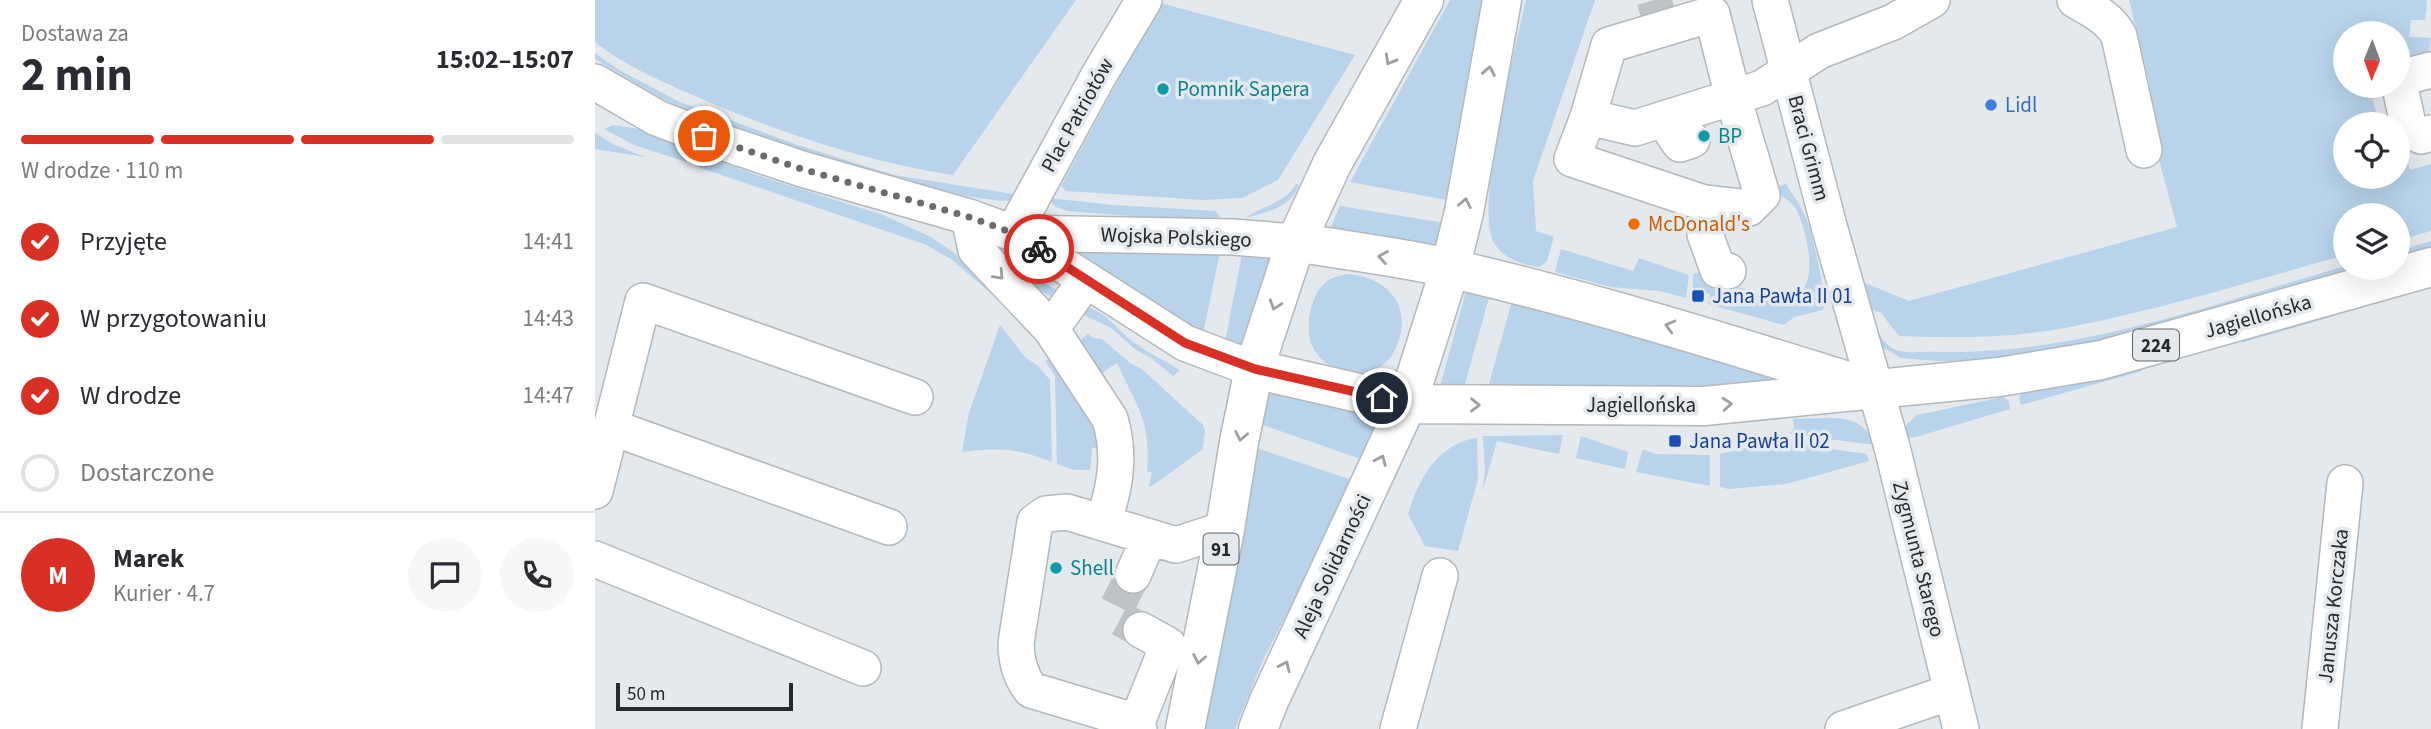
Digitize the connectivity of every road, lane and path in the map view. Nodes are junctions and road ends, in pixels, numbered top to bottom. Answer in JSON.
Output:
{"nodes":[{"id":1,"x":1144,"y":0,"type":"edge"},
{"id":2,"x":1424,"y":0,"type":"edge"},
{"id":3,"x":1502,"y":0,"type":"edge"},
{"id":4,"x":1770,"y":0,"type":"edge"},
{"id":5,"x":1932,"y":0,"type":"edge"},
{"id":6,"x":2075,"y":0,"type":"edge"},
{"id":7,"x":1710,"y":7,"type":"edge"},
{"id":8,"x":2431,"y":70,"type":"edge"},
{"id":9,"x":1789,"y":71,"type":"junction"},
{"id":10,"x":595,"y":82,"type":"edge"},
{"id":11,"x":1588,"y":117,"type":"junction"},
{"id":12,"x":1663,"y":119,"type":"junction"},
{"id":13,"x":1720,"y":124,"type":"junction"},
{"id":14,"x":2431,"y":133,"type":"edge"},
{"id":15,"x":2144,"y":150,"type":"dead end"},
{"id":16,"x":969,"y":217,"type":"junction"},
{"id":17,"x":1711,"y":222,"type":"dead end"},
{"id":18,"x":1013,"y":233,"type":"junction"},
{"id":19,"x":1296,"y":242,"type":"junction"},
{"id":20,"x":2431,"y":267,"type":"edge"},
{"id":21,"x":1450,"y":268,"type":"junction"},
{"id":22,"x":1728,"y":271,"type":"dead end"},
{"id":23,"x":1086,"y":280,"type":"junction"},
{"id":24,"x":1051,"y":329,"type":"junction"},
{"id":25,"x":1255,"y":369,"type":"junction"},
{"id":26,"x":1875,"y":390,"type":"junction"},
{"id":27,"x":915,"y":397,"type":"dead end"},
{"id":28,"x":1407,"y":404,"type":"junction"},
{"id":29,"x":611,"y":428,"type":"junction"},
{"id":30,"x":2345,"y":483,"type":"dead end"},
{"id":31,"x":595,"y":491,"type":"edge"},
{"id":32,"x":1103,"y":523,"type":"junction"},
{"id":33,"x":889,"y":527,"type":"dead end"},
{"id":34,"x":1225,"y":529,"type":"junction"},
{"id":35,"x":1162,"y":542,"type":"junction"},
{"id":36,"x":595,"y":559,"type":"edge"},
{"id":37,"x":1133,"y":575,"type":"tunnel mouth"},
{"id":38,"x":1440,"y":576,"type":"dead end"},
{"id":39,"x":1141,"y":630,"type":"tunnel mouth"},
{"id":40,"x":863,"y":668,"type":"dead end"},
{"id":41,"x":1951,"y":692,"type":"junction"},
{"id":42,"x":1138,"y":725,"type":"edge"},
{"id":43,"x":1185,"y":729,"type":"edge"},
{"id":44,"x":1258,"y":729,"type":"edge"},
{"id":45,"x":1398,"y":729,"type":"edge"},
{"id":46,"x":1843,"y":729,"type":"edge"},
{"id":47,"x":1961,"y":729,"type":"edge"},
{"id":48,"x":2321,"y":729,"type":"edge"}],
"edges":[{"from":1,"to":18,"type":"street","name":"Plac Patriotów"},
{"from":2,"to":19,"type":"main road","number":"91","one_way":true},
{"from":21,"to":3,"type":"main road","one_way":true},
{"from":4,"to":9,"type":"street","name":"Braci Grimm"},
{"from":5,"to":9,"type":"street","name":"Braci Grimm"},
{"from":6,"to":15,"type":"street"},
{"from":7,"to":11,"type":"street"},
{"from":7,"to":13,"type":"street"},
{"from":8,"to":14,"type":"street"},
{"from":9,"to":13,"type":"street"},
{"from":9,"to":26,"type":"street","name":"Braci Grimm"},
{"from":10,"to":16,"type":"street","name":"Wojska Polskiego"},
{"from":11,"to":12,"type":"street"},
{"from":11,"to":13,"type":"street"},
{"from":12,"to":13,"type":"street"},
{"from":12,"to":13,"type":"street"},
{"from":16,"to":18,"type":"street","name":"Wojska Polskiego"},
{"from":16,"to":24,"type":"street","one_way":true},
{"from":17,"to":22,"type":"street"},
{"from":18,"to":19,"type":"street","name":"Wojska Polskiego"},
{"from":18,"to":23,"type":"street","name":"Wojska Polskiego"},
{"from":21,"to":19,"type":"main road","name":"Jagiellońska","one_way":true},
{"from":19,"to":25,"type":"main road","number":"91","one_way":true},
{"from":20,"to":26,"type":"main road","name":"Jagiellońska","number":"224"},
{"from":26,"to":21,"type":"main road","name":"Jagiellońska","number":"224","one_way":true},
{"from":21,"to":28,"type":"main road","name":"Aleja Solidarności"},
{"from":23,"to":24,"type":"street"},
{"from":23,"to":25,"type":"street","name":"Wojska Polskiego"},
{"from":24,"to":32,"type":"street"},
{"from":25,"to":28,"type":"main road","name":"Jagiellońska"},
{"from":25,"to":34,"type":"main road","number":"91","one_way":true},
{"from":28,"to":26,"type":"main road","name":"Jagiellońska","number":"224","one_way":true},
{"from":26,"to":41,"type":"street","name":"Zygmunta Starego"},
{"from":27,"to":29,"type":"street"},
{"from":44,"to":28,"type":"main road","name":"Aleja Solidarności","one_way":true},
{"from":29,"to":31,"type":"street"},
{"from":29,"to":33,"type":"street"},
{"from":30,"to":48,"type":"street","name":"Janusza Korczaka"},
{"from":32,"to":35,"type":"street"},
{"from":32,"to":42,"type":"street"},
{"from":34,"to":35,"type":"street"},
{"from":34,"to":43,"type":"main road","number":"91","one_way":true},
{"from":35,"to":37,"type":"street"},
{"from":36,"to":40,"type":"street"},
{"from":38,"to":45,"type":"street"},
{"from":39,"to":42,"type":"street"},
{"from":41,"to":46,"type":"street"},
{"from":41,"to":47,"type":"street","name":"Zygmunta Starego"}]}
